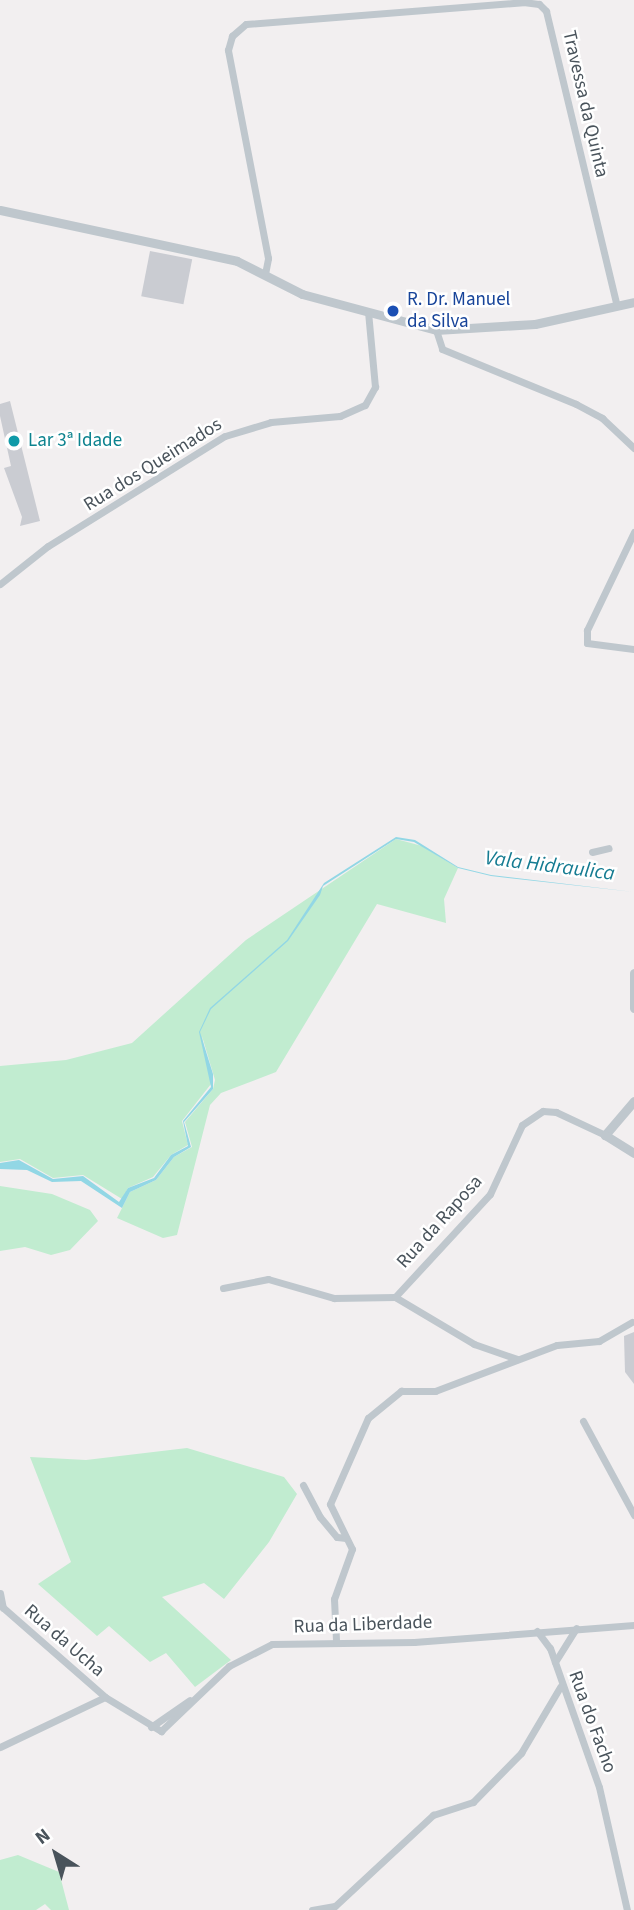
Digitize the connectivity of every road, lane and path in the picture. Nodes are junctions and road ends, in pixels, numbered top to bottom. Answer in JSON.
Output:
{"nodes":[{"id":1,"x":0,"y":210,"type":"edge"},
{"id":2,"x":265,"y":274,"type":"junction"},
{"id":3,"x":634,"y":302,"type":"edge"},
{"id":4,"x":617,"y":306,"type":"junction"},
{"id":5,"x":368,"y":312,"type":"junction"},
{"id":6,"x":436,"y":330,"type":"junction"},
{"id":7,"x":634,"y":447,"type":"edge"},
{"id":8,"x":634,"y":533,"type":"edge"},
{"id":9,"x":0,"y":584,"type":"edge"},
{"id":10,"x":634,"y":649,"type":"edge"},
{"id":11,"x":609,"y":848,"type":"dead end"},
{"id":12,"x":592,"y":852,"type":"dead end"},
{"id":13,"x":634,"y":973,"type":"edge"},
{"id":14,"x":634,"y":1008,"type":"edge"},
{"id":15,"x":634,"y":1101,"type":"edge"},
{"id":16,"x":605,"y":1135,"type":"junction"},
{"id":17,"x":634,"y":1153,"type":"edge"},
{"id":18,"x":223,"y":1288,"type":"dead end"},
{"id":19,"x":395,"y":1297,"type":"junction"},
{"id":20,"x":632,"y":1322,"type":"dead end"},
{"id":21,"x":517,"y":1359,"type":"junction"},
{"id":22,"x":583,"y":1421,"type":"dead end"},
{"id":23,"x":303,"y":1485,"type":"dead end"},
{"id":24,"x":634,"y":1515,"type":"edge"},
{"id":25,"x":346,"y":1538,"type":"junction"},
{"id":26,"x":0,"y":1593,"type":"edge"},
{"id":27,"x":1,"y":1607,"type":"edge"},
{"id":28,"x":634,"y":1625,"type":"edge"},
{"id":29,"x":576,"y":1628,"type":"junction"},
{"id":30,"x":537,"y":1631,"type":"junction"},
{"id":31,"x":336,"y":1640,"type":"junction"},
{"id":32,"x":555,"y":1662,"type":"junction"},
{"id":33,"x":560,"y":1687,"type":"junction"},
{"id":34,"x":105,"y":1697,"type":"junction"},
{"id":35,"x":0,"y":1747,"type":"edge"},
{"id":36,"x":634,"y":1895,"type":"edge"},
{"id":37,"x":624,"y":1897,"type":"junction"},
{"id":38,"x":333,"y":1908,"type":"edge"},
{"id":39,"x":312,"y":1910,"type":"edge"},
{"id":40,"x":627,"y":1910,"type":"edge"}],
"edges":[{"from":1,"to":2,"type":"street"},
{"from":2,"to":4,"type":"street","name":"Travessa da Quinta"},
{"from":2,"to":5,"type":"street"},
{"from":3,"to":4,"type":"street"},
{"from":4,"to":6,"type":"street"},
{"from":5,"to":6,"type":"street"},
{"from":5,"to":9,"type":"street","name":"Rua dos Queimados"},
{"from":6,"to":7,"type":"street"},
{"from":8,"to":10,"type":"street"},
{"from":11,"to":12,"type":"street"},
{"from":13,"to":14,"type":"street"},
{"from":15,"to":16,"type":"street"},
{"from":16,"to":17,"type":"street"},
{"from":16,"to":19,"type":"street","name":"Rua da Raposa"},
{"from":18,"to":19,"type":"street"},
{"from":19,"to":21,"type":"street","name":"Rua da Raposa"},
{"from":20,"to":21,"type":"street"},
{"from":21,"to":25,"type":"street"},
{"from":22,"to":24,"type":"street"},
{"from":23,"to":25,"type":"street"},
{"from":25,"to":31,"type":"street"},
{"from":26,"to":27,"type":"street","name":"Rua da Ucha"},
{"from":27,"to":34,"type":"street","name":"Rua da Ucha"},
{"from":28,"to":29,"type":"street","name":"Rua da Liberdade"},
{"from":29,"to":30,"type":"street","name":"Rua da Liberdade"},
{"from":29,"to":32,"type":"street"},
{"from":30,"to":31,"type":"street","name":"Rua da Liberdade"},
{"from":30,"to":32,"type":"street","name":"Rua do Facho"},
{"from":31,"to":34,"type":"street","name":"Rua da Liberdade"},
{"from":32,"to":33,"type":"street","name":"Rua do Facho"},
{"from":33,"to":37,"type":"street","name":"Rua do Facho"},
{"from":33,"to":38,"type":"street"},
{"from":34,"to":35,"type":"street"},
{"from":36,"to":37,"type":"street"},
{"from":37,"to":40,"type":"street","name":"Rua do Facho"},
{"from":38,"to":39,"type":"street"}]}
